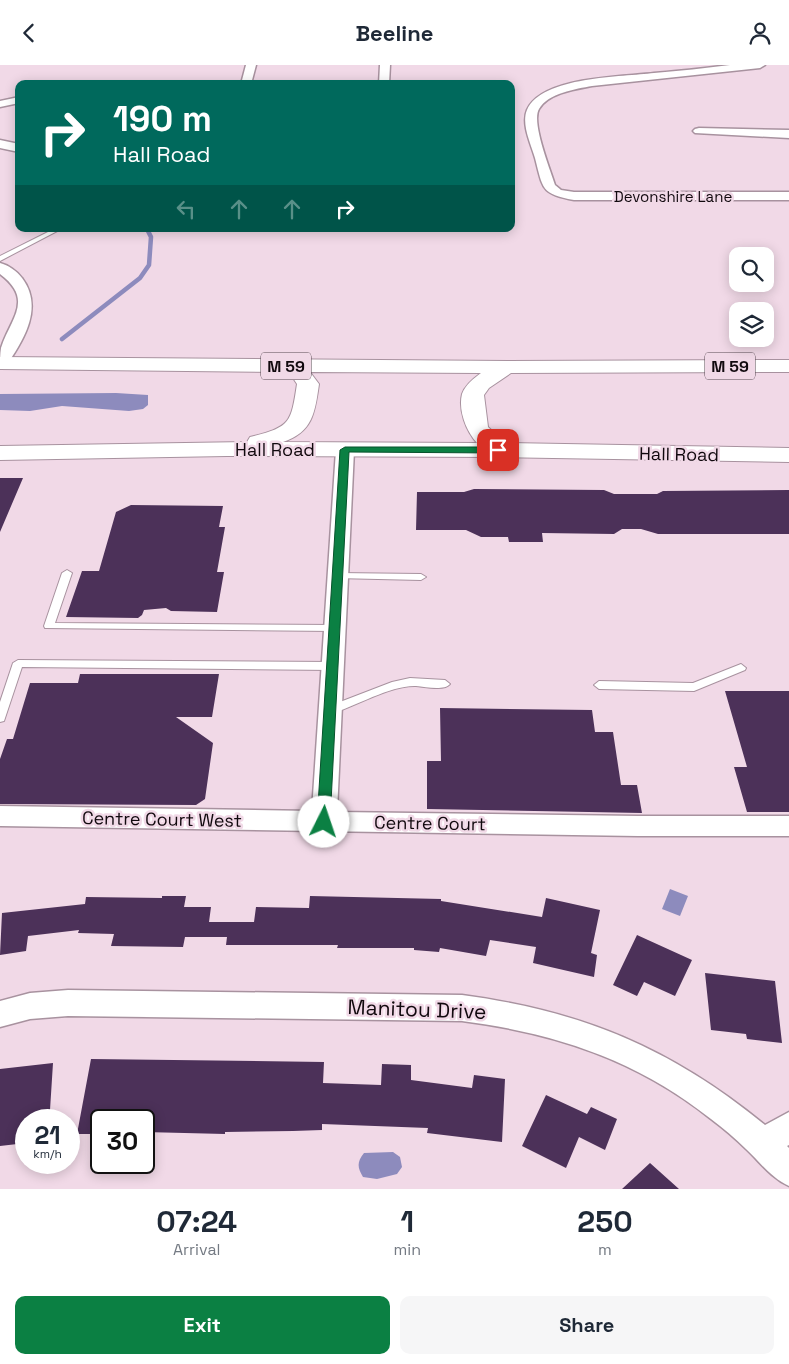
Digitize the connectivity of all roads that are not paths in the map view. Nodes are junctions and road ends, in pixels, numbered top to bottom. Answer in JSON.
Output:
{"nodes":[{"id":1,"x":251,"y":65,"type":"edge"},
{"id":2,"x":385,"y":65,"type":"edge"},
{"id":3,"x":760,"y":65,"type":"edge"},
{"id":4,"x":247,"y":80,"type":"edge"},
{"id":5,"x":384,"y":80,"type":"edge"},
{"id":6,"x":15,"y":101,"type":"edge"},
{"id":7,"x":0,"y":104,"type":"edge"},
{"id":8,"x":699,"y":131,"type":"dead end"},
{"id":9,"x":789,"y":134,"type":"edge"},
{"id":10,"x":0,"y":144,"type":"edge"},
{"id":11,"x":15,"y":147,"type":"edge"},
{"id":12,"x":789,"y":196,"type":"edge"},
{"id":13,"x":52,"y":232,"type":"edge"},
{"id":14,"x":0,"y":259,"type":"edge"},
{"id":15,"x":0,"y":267,"type":"edge"},
{"id":16,"x":0,"y":363,"type":"edge"},
{"id":17,"x":288,"y":366,"type":"junction"},
{"id":18,"x":789,"y":366,"type":"edge"},
{"id":19,"x":507,"y":367,"type":"junction"},
{"id":20,"x":227,"y":449,"type":"junction"},
{"id":21,"x":345,"y":450,"type":"junction"},
{"id":22,"x":498,"y":450,"type":"junction"},
{"id":23,"x":0,"y":453,"type":"edge"},
{"id":24,"x":789,"y":455,"type":"edge"},
{"id":25,"x":66,"y":573,"type":"dead end"},
{"id":26,"x":338,"y":576,"type":"junction"},
{"id":27,"x":421,"y":577,"type":"dead end"},
{"id":28,"x":335,"y":628,"type":"junction"},
{"id":29,"x":333,"y":666,"type":"junction"},
{"id":30,"x":741,"y":667,"type":"dead end"},
{"id":31,"x":445,"y":684,"type":"dead end"},
{"id":32,"x":599,"y":685,"type":"dead end"},
{"id":33,"x":331,"y":709,"type":"junction"},
{"id":34,"x":0,"y":717,"type":"edge"},
{"id":35,"x":0,"y":816,"type":"edge"},
{"id":36,"x":324,"y":822,"type":"junction"},
{"id":37,"x":789,"y":826,"type":"edge"},
{"id":38,"x":0,"y":1013,"type":"edge"},
{"id":39,"x":777,"y":1135,"type":"edge"},
{"id":40,"x":789,"y":1170,"type":"edge"}],
"edges":[{"from":1,"to":4,"type":"street"},
{"from":2,"to":5,"type":"street"},
{"from":3,"to":12,"type":"street","name":"Devonshire Lane"},
{"from":6,"to":7,"type":"street"},
{"from":8,"to":9,"type":"street"},
{"from":10,"to":11,"type":"street"},
{"from":13,"to":14,"type":"lane"},
{"from":15,"to":16,"type":"street"},
{"from":16,"to":17,"type":"highway","number":"M 59"},
{"from":17,"to":19,"type":"highway","number":"M 59"},
{"from":17,"to":20,"type":"highway"},
{"from":18,"to":19,"type":"highway","number":"M 59"},
{"from":19,"to":22,"type":"highway"},
{"from":20,"to":21,"type":"highway","name":"Hall Road"},
{"from":20,"to":23,"type":"highway","name":"Hall Road"},
{"from":21,"to":22,"type":"highway","name":"Hall Road"},
{"from":21,"to":26,"type":"street"},
{"from":22,"to":24,"type":"highway","name":"Hall Road"},
{"from":25,"to":28,"type":"lane"},
{"from":26,"to":27,"type":"lane"},
{"from":26,"to":28,"type":"street"},
{"from":28,"to":29,"type":"street"},
{"from":29,"to":33,"type":"street"},
{"from":29,"to":34,"type":"lane"},
{"from":30,"to":32,"type":"lane"},
{"from":31,"to":33,"type":"lane"},
{"from":33,"to":36,"type":"street"},
{"from":35,"to":36,"type":"street","name":"Centre Court West"},
{"from":36,"to":37,"type":"street","name":"Centre Court"},
{"from":38,"to":39,"type":"street","name":"Manitou Drive"},
{"from":39,"to":40,"type":"street","name":"Manitou Drive"}]}
